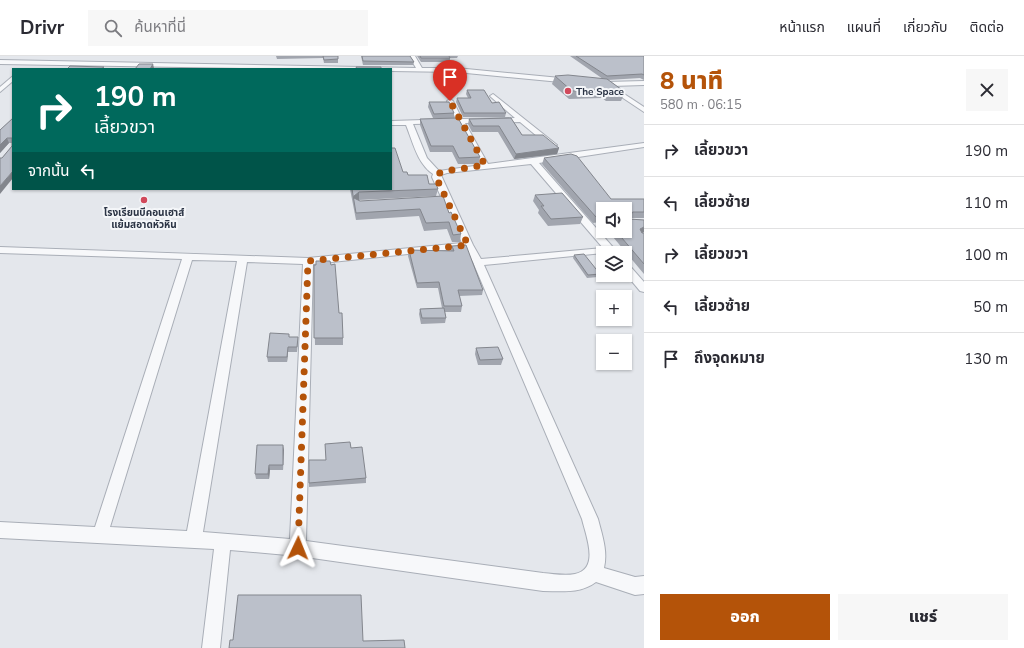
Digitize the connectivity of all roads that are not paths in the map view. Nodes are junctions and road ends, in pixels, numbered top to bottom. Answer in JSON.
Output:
{"nodes":[{"id":1,"x":140,"y":56,"type":"edge"},
{"id":2,"x":412,"y":56,"type":"edge"},
{"id":3,"x":0,"y":62,"type":"edge"},
{"id":4,"x":32,"y":62,"type":"junction"},
{"id":5,"x":73,"y":63,"type":"junction"},
{"id":6,"x":114,"y":64,"type":"junction"},
{"id":7,"x":139,"y":64,"type":"junction"},
{"id":8,"x":157,"y":67,"type":"edge"},
{"id":9,"x":25,"y":68,"type":"edge"},
{"id":10,"x":68,"y":68,"type":"edge"},
{"id":11,"x":110,"y":68,"type":"edge"},
{"id":12,"x":420,"y":69,"type":"junction"},
{"id":13,"x":12,"y":79,"type":"edge"},
{"id":14,"x":575,"y":81,"type":"edge"},
{"id":15,"x":644,"y":83,"type":"edge"},
{"id":16,"x":598,"y":84,"type":"edge"},
{"id":17,"x":606,"y":84,"type":"junction"},
{"id":18,"x":0,"y":90,"type":"edge"},
{"id":19,"x":493,"y":96,"type":"dead end"},
{"id":20,"x":450,"y":101,"type":"edge"},
{"id":21,"x":644,"y":110,"type":"edge"},
{"id":22,"x":522,"y":120,"type":"junction"},
{"id":23,"x":460,"y":121,"type":"junction"},
{"id":24,"x":409,"y":123,"type":"junction"},
{"id":25,"x":392,"y":124,"type":"edge"},
{"id":26,"x":644,"y":145,"type":"edge"},
{"id":27,"x":567,"y":156,"type":"junction"},
{"id":28,"x":533,"y":161,"type":"junction"},
{"id":29,"x":485,"y":165,"type":"junction"},
{"id":30,"x":437,"y":173,"type":"junction"},
{"id":31,"x":468,"y":245,"type":"junction"},
{"id":32,"x":607,"y":246,"type":"edge"},
{"id":33,"x":0,"y":250,"type":"edge"},
{"id":34,"x":596,"y":253,"type":"edge"},
{"id":35,"x":188,"y":256,"type":"junction"},
{"id":36,"x":242,"y":259,"type":"junction"},
{"id":37,"x":308,"y":261,"type":"junction"},
{"id":38,"x":478,"y":262,"type":"junction"},
{"id":39,"x":632,"y":275,"type":"edge"},
{"id":40,"x":644,"y":289,"type":"edge"},
{"id":41,"x":0,"y":530,"type":"edge"},
{"id":42,"x":100,"y":535,"type":"junction"},
{"id":43,"x":194,"y":539,"type":"junction"},
{"id":44,"x":223,"y":542,"type":"junction"},
{"id":45,"x":298,"y":548,"type":"junction"},
{"id":46,"x":594,"y":574,"type":"junction"},
{"id":47,"x":644,"y":585,"type":"edge"},
{"id":48,"x":211,"y":648,"type":"edge"}],
"edges":[{"from":1,"to":7,"type":"street"},
{"from":2,"to":12,"type":"street"},
{"from":3,"to":4,"type":"street"},
{"from":4,"to":5,"type":"street"},
{"from":4,"to":9,"type":"street"},
{"from":5,"to":6,"type":"street"},
{"from":5,"to":10,"type":"street"},
{"from":6,"to":7,"type":"street"},
{"from":6,"to":11,"type":"street"},
{"from":7,"to":8,"type":"street"},
{"from":8,"to":12,"type":"street"},
{"from":12,"to":14,"type":"street"},
{"from":13,"to":18,"type":"street"},
{"from":15,"to":17,"type":"street"},
{"from":16,"to":17,"type":"street"},
{"from":17,"to":21,"type":"street"},
{"from":19,"to":22,"type":"street"},
{"from":20,"to":23,"type":"street"},
{"from":22,"to":23,"type":"street"},
{"from":22,"to":27,"type":"street"},
{"from":23,"to":24,"type":"street"},
{"from":23,"to":29,"type":"street"},
{"from":24,"to":25,"type":"street"},
{"from":24,"to":30,"type":"street"},
{"from":26,"to":27,"type":"street"},
{"from":27,"to":28,"type":"street"},
{"from":28,"to":29,"type":"street"},
{"from":28,"to":32,"type":"street"},
{"from":29,"to":30,"type":"street"},
{"from":30,"to":31,"type":"street"},
{"from":31,"to":37,"type":"street"},
{"from":31,"to":38,"type":"street"},
{"from":33,"to":35,"type":"street"},
{"from":34,"to":38,"type":"street"},
{"from":35,"to":36,"type":"street"},
{"from":35,"to":42,"type":"street"},
{"from":36,"to":37,"type":"street"},
{"from":36,"to":43,"type":"street"},
{"from":37,"to":45,"type":"street"},
{"from":38,"to":46,"type":"street"},
{"from":39,"to":40,"type":"street"},
{"from":41,"to":42,"type":"street"},
{"from":42,"to":43,"type":"street"},
{"from":43,"to":44,"type":"street"},
{"from":44,"to":45,"type":"street"},
{"from":44,"to":48,"type":"street"},
{"from":45,"to":46,"type":"street"},
{"from":46,"to":47,"type":"street"}]}
